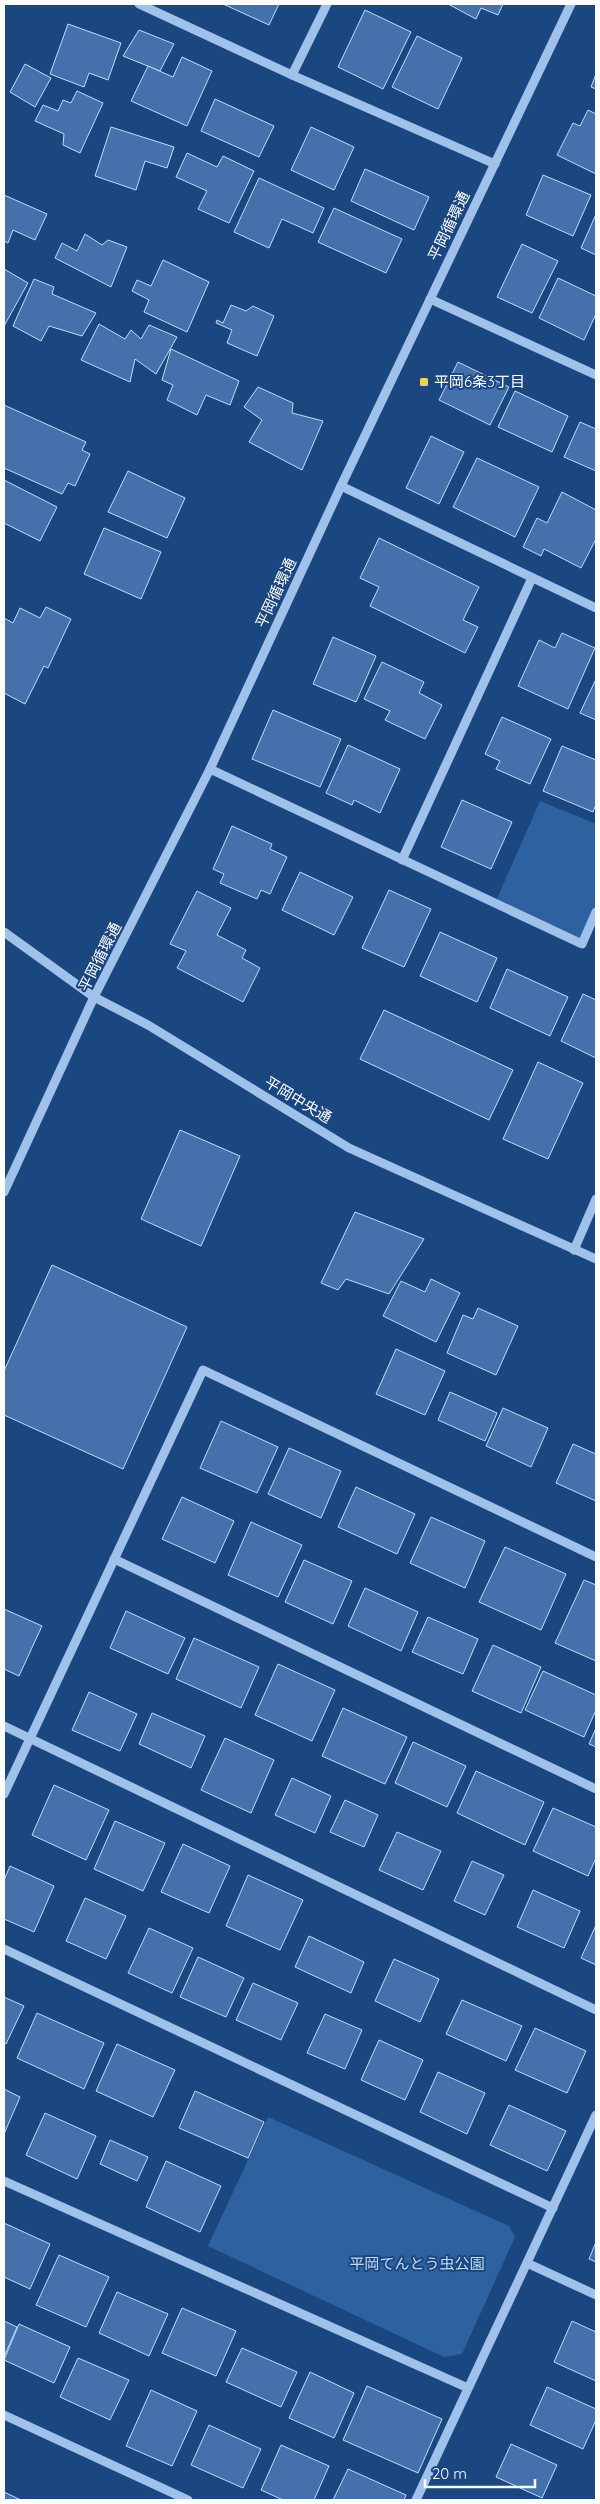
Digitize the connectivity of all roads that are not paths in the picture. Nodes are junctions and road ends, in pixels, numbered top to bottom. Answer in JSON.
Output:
{"nodes":[{"id":1,"x":139,"y":4,"type":"edge"},
{"id":2,"x":327,"y":4,"type":"edge"},
{"id":3,"x":571,"y":4,"type":"edge"},
{"id":4,"x":292,"y":75,"type":"junction"},
{"id":5,"x":494,"y":164,"type":"junction"},
{"id":6,"x":430,"y":299,"type":"junction"},
{"id":7,"x":596,"y":375,"type":"edge"},
{"id":8,"x":341,"y":486,"type":"junction"},
{"id":9,"x":532,"y":578,"type":"junction"},
{"id":10,"x":596,"y":608,"type":"edge"},
{"id":11,"x":210,"y":769,"type":"junction"},
{"id":12,"x":402,"y":860,"type":"junction"},
{"id":13,"x":596,"y":912,"type":"edge"},
{"id":14,"x":4,"y":932,"type":"edge"},
{"id":15,"x":94,"y":997,"type":"junction"},
{"id":16,"x":4,"y":1192,"type":"edge"},
{"id":17,"x":596,"y":1199,"type":"edge"},
{"id":18,"x":574,"y":1250,"type":"junction"},
{"id":19,"x":596,"y":1259,"type":"edge"},
{"id":20,"x":596,"y":1557,"type":"edge"},
{"id":21,"x":114,"y":1559,"type":"junction"},
{"id":22,"x":4,"y":1726,"type":"edge"},
{"id":23,"x":30,"y":1738,"type":"junction"},
{"id":24,"x":596,"y":1789,"type":"edge"},
{"id":25,"x":4,"y":1794,"type":"edge"},
{"id":26,"x":4,"y":1950,"type":"edge"},
{"id":27,"x":596,"y":2010,"type":"edge"},
{"id":28,"x":596,"y":2115,"type":"edge"},
{"id":29,"x":4,"y":2181,"type":"edge"},
{"id":30,"x":553,"y":2208,"type":"junction"},
{"id":31,"x":527,"y":2263,"type":"junction"},
{"id":32,"x":596,"y":2295,"type":"edge"},
{"id":33,"x":468,"y":2388,"type":"junction"},
{"id":34,"x":4,"y":2415,"type":"edge"},
{"id":35,"x":188,"y":2500,"type":"edge"},
{"id":36,"x":416,"y":2500,"type":"edge"}],
"edges":[{"from":1,"to":4,"type":"street"},
{"from":2,"to":4,"type":"street"},
{"from":3,"to":5,"type":"street","name":"平岡循環通"},
{"from":4,"to":5,"type":"street"},
{"from":5,"to":6,"type":"street","name":"平岡循環通"},
{"from":6,"to":7,"type":"street"},
{"from":6,"to":8,"type":"street","name":"平岡循環通"},
{"from":8,"to":9,"type":"street"},
{"from":8,"to":11,"type":"street","name":"平岡循環通"},
{"from":9,"to":10,"type":"street"},
{"from":9,"to":12,"type":"street"},
{"from":11,"to":12,"type":"street"},
{"from":11,"to":15,"type":"street","name":"平岡循環通"},
{"from":12,"to":13,"type":"street"},
{"from":14,"to":15,"type":"street","name":"平岡中央通"},
{"from":15,"to":16,"type":"street","name":"平岡循環通"},
{"from":15,"to":18,"type":"street","name":"平岡中央通"},
{"from":17,"to":18,"type":"street"},
{"from":18,"to":19,"type":"street","name":"平岡中央通"},
{"from":20,"to":21,"type":"street"},
{"from":21,"to":23,"type":"street"},
{"from":21,"to":24,"type":"street"},
{"from":22,"to":23,"type":"street"},
{"from":23,"to":25,"type":"street"},
{"from":23,"to":27,"type":"street"},
{"from":26,"to":30,"type":"street"},
{"from":28,"to":30,"type":"street"},
{"from":29,"to":33,"type":"street"},
{"from":30,"to":31,"type":"street"},
{"from":31,"to":32,"type":"street"},
{"from":31,"to":33,"type":"street"},
{"from":33,"to":36,"type":"street"},
{"from":34,"to":35,"type":"street"}]}
